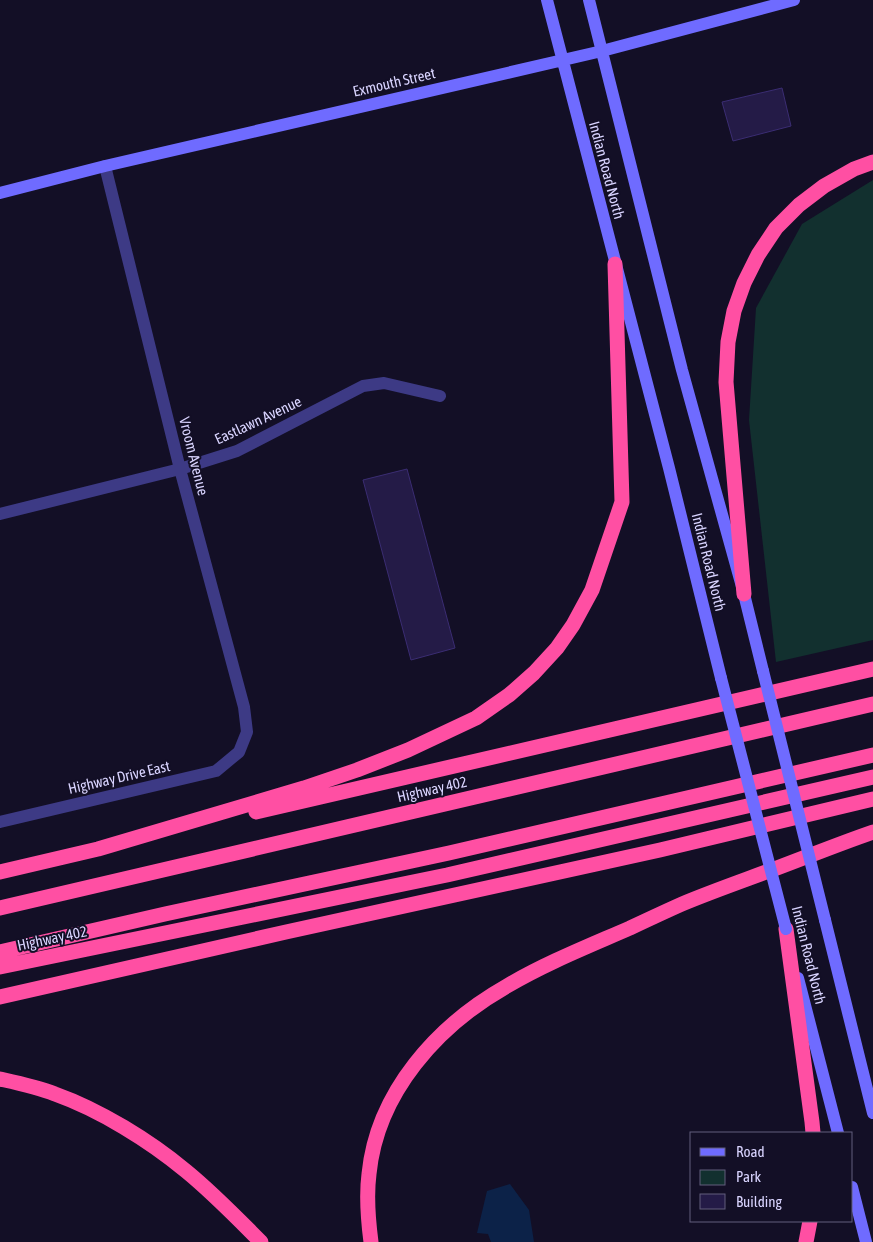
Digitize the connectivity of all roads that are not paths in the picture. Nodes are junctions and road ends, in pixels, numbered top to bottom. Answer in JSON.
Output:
{"nodes":[{"id":1,"x":547,"y":0,"type":"edge"},
{"id":2,"x":589,"y":0,"type":"edge"},
{"id":3,"x":794,"y":0,"type":"edge"},
{"id":4,"x":602,"y":51,"type":"junction"},
{"id":5,"x":562,"y":60,"type":"junction"},
{"id":6,"x":873,"y":162,"type":"edge"},
{"id":7,"x":105,"y":166,"type":"junction"},
{"id":8,"x":0,"y":193,"type":"edge"},
{"id":9,"x":615,"y":264,"type":"junction"},
{"id":10,"x":440,"y":396,"type":"dead end"},
{"id":11,"x":180,"y":469,"type":"junction"},
{"id":12,"x":0,"y":514,"type":"edge"},
{"id":13,"x":744,"y":594,"type":"junction"},
{"id":14,"x":873,"y":669,"type":"edge"},
{"id":15,"x":873,"y":704,"type":"edge"},
{"id":16,"x":239,"y":752,"type":"joint"},
{"id":17,"x":873,"y":755,"type":"edge"},
{"id":18,"x":873,"y":777,"type":"edge"},
{"id":19,"x":873,"y":800,"type":"edge"},
{"id":20,"x":0,"y":822,"type":"edge"},
{"id":21,"x":873,"y":832,"type":"edge"},
{"id":22,"x":98,"y":848,"type":"junction"},
{"id":23,"x":0,"y":872,"type":"edge"},
{"id":24,"x":0,"y":908,"type":"edge"},
{"id":25,"x":786,"y":929,"type":"junction"},
{"id":26,"x":0,"y":952,"type":"edge"},
{"id":27,"x":0,"y":967,"type":"edge"},
{"id":28,"x":0,"y":997,"type":"edge"},
{"id":29,"x":0,"y":1079,"type":"edge"},
{"id":30,"x":873,"y":1113,"type":"edge"},
{"id":31,"x":813,"y":1132,"type":"edge"},
{"id":32,"x":838,"y":1132,"type":"edge"},
{"id":33,"x":853,"y":1191,"type":"edge"},
{"id":34,"x":810,"y":1222,"type":"edge"},
{"id":35,"x":261,"y":1242,"type":"edge"},
{"id":36,"x":371,"y":1242,"type":"edge"},
{"id":37,"x":806,"y":1242,"type":"edge"},
{"id":38,"x":866,"y":1242,"type":"edge"}],
"edges":[{"from":1,"to":5,"type":"main road","name":"Indian Road North"},
{"from":2,"to":4,"type":"main road","name":"Indian Road North"},
{"from":3,"to":4,"type":"main road","name":"Exmouth Street"},
{"from":4,"to":5,"type":"main road","name":"Exmouth Street"},
{"from":4,"to":13,"type":"main road","name":"Indian Road North"},
{"from":5,"to":7,"type":"main road","name":"Exmouth Street"},
{"from":5,"to":9,"type":"main road","name":"Indian Road North"},
{"from":6,"to":13,"type":"highway"},
{"from":7,"to":8,"type":"main road","name":"Exmouth Street"},
{"from":7,"to":11,"type":"street","name":"Vroom Avenue"},
{"from":9,"to":22,"type":"highway"},
{"from":9,"to":25,"type":"main road","name":"Indian Road North","bridge":true},
{"from":10,"to":11,"type":"street","name":"Eastlawn Avenue"},
{"from":11,"to":12,"type":"street","name":"Eastlawn Avenue"},
{"from":11,"to":16,"type":"street","name":"Vroom Avenue"},
{"from":13,"to":30,"type":"main road","name":"Indian Road North","bridge":true},
{"from":14,"to":22,"type":"highway"},
{"from":15,"to":24,"type":"highway","name":"Highway 402"},
{"from":16,"to":20,"type":"street","name":"Highway Drive East"},
{"from":17,"to":26,"type":"highway"},
{"from":18,"to":27,"type":"highway","name":"Highway 402"},
{"from":19,"to":28,"type":"highway"},
{"from":21,"to":36,"type":"highway"},
{"from":22,"to":23,"type":"highway"},
{"from":25,"to":31,"type":"highway"},
{"from":25,"to":32,"type":"main road","name":"Indian Road North"},
{"from":29,"to":35,"type":"highway"},
{"from":33,"to":38,"type":"main road"},
{"from":34,"to":37,"type":"highway"}]}
